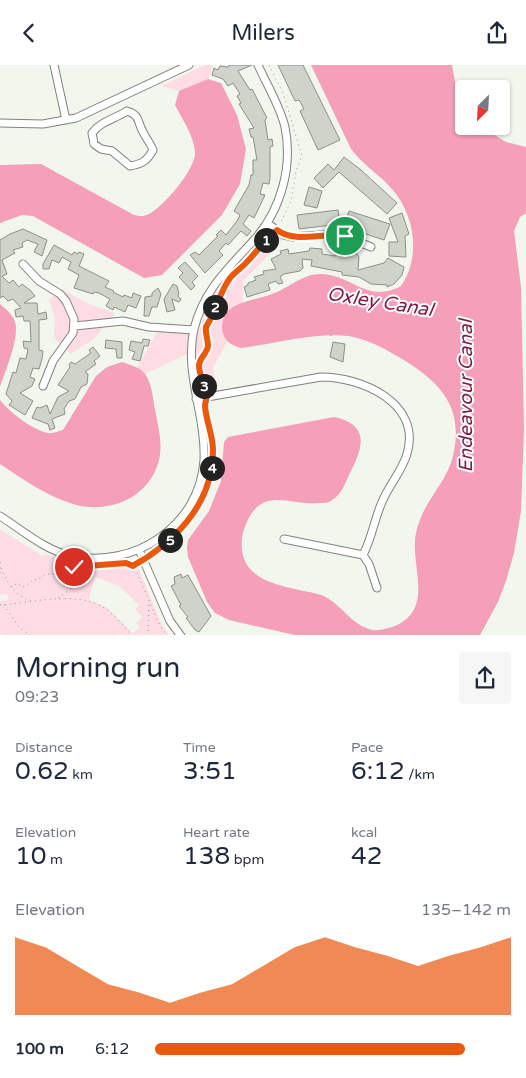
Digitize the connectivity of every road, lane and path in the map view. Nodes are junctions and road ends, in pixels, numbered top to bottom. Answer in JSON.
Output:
{"nodes":[{"id":1,"x":54,"y":65,"type":"edge"},
{"id":2,"x":189,"y":65,"type":"edge"},
{"id":3,"x":258,"y":65,"type":"edge"},
{"id":4,"x":269,"y":65,"type":"edge"},
{"id":5,"x":105,"y":106,"type":"junction"},
{"id":6,"x":109,"y":119,"type":"junction"},
{"id":7,"x":66,"y":120,"type":"junction"},
{"id":8,"x":0,"y":123,"type":"edge"},
{"id":9,"x":267,"y":223,"type":"junction"},
{"id":10,"x":277,"y":230,"type":"junction"},
{"id":11,"x":371,"y":247,"type":"dead end"},
{"id":12,"x":23,"y":264,"type":"dead end"},
{"id":13,"x":74,"y":326,"type":"junction"},
{"id":14,"x":331,"y":326,"type":"dead end"},
{"id":15,"x":194,"y":330,"type":"junction"},
{"id":16,"x":330,"y":336,"type":"dead end"},
{"id":17,"x":43,"y":386,"type":"dead end"},
{"id":18,"x":207,"y":397,"type":"junction"},
{"id":19,"x":196,"y":399,"type":"junction"},
{"id":20,"x":0,"y":516,"type":"edge"},
{"id":21,"x":284,"y":539,"type":"dead end"},
{"id":22,"x":139,"y":550,"type":"junction"},
{"id":23,"x":363,"y":555,"type":"junction"},
{"id":24,"x":143,"y":559,"type":"junction"},
{"id":25,"x":0,"y":562,"type":"edge"},
{"id":26,"x":133,"y":566,"type":"junction"},
{"id":27,"x":1,"y":568,"type":"edge"},
{"id":28,"x":90,"y":573,"type":"dead end"},
{"id":29,"x":0,"y":575,"type":"edge"},
{"id":30,"x":11,"y":587,"type":"junction"},
{"id":31,"x":377,"y":588,"type":"dead end"},
{"id":32,"x":57,"y":599,"type":"junction"},
{"id":33,"x":149,"y":601,"type":"junction"},
{"id":34,"x":36,"y":602,"type":"junction"},
{"id":35,"x":0,"y":605,"type":"edge"},
{"id":36,"x":4,"y":605,"type":"junction"},
{"id":37,"x":31,"y":635,"type":"edge"},
{"id":38,"x":132,"y":635,"type":"edge"},
{"id":39,"x":148,"y":635,"type":"edge"},
{"id":40,"x":167,"y":635,"type":"edge"},
{"id":41,"x":181,"y":635,"type":"edge"}],
"edges":[{"from":1,"to":7,"type":"street"},
{"from":2,"to":5,"type":"street"},
{"from":3,"to":9,"type":"street"},
{"from":4,"to":10,"type":"path"},
{"from":5,"to":6,"type":"street"},
{"from":5,"to":7,"type":"street"},
{"from":6,"to":6,"type":"street"},
{"from":7,"to":8,"type":"street"},
{"from":9,"to":10,"type":"street"},
{"from":9,"to":15,"type":"street"},
{"from":10,"to":11,"type":"street"},
{"from":10,"to":18,"type":"path"},
{"from":12,"to":13,"type":"street"},
{"from":13,"to":15,"type":"street"},
{"from":13,"to":17,"type":"street"},
{"from":14,"to":16,"type":"path"},
{"from":15,"to":19,"type":"street"},
{"from":18,"to":19,"type":"street"},
{"from":18,"to":23,"type":"street"},
{"from":18,"to":24,"type":"path"},
{"from":19,"to":22,"type":"street"},
{"from":20,"to":22,"type":"street"},
{"from":21,"to":23,"type":"street"},
{"from":22,"to":24,"type":"street"},
{"from":23,"to":31,"type":"street"},
{"from":24,"to":26,"type":"path"},
{"from":24,"to":41,"type":"street"},
{"from":25,"to":27,"type":"path"},
{"from":26,"to":30,"type":"path"},
{"from":26,"to":33,"type":"path"},
{"from":27,"to":29,"type":"path"},
{"from":27,"to":30,"type":"path"},
{"from":28,"to":32,"type":"path"},
{"from":30,"to":34,"type":"path"},
{"from":32,"to":34,"type":"path"},
{"from":32,"to":38,"type":"path"},
{"from":33,"to":39,"type":"path"},
{"from":33,"to":40,"type":"path"},
{"from":34,"to":36,"type":"path"},
{"from":35,"to":36,"type":"path"},
{"from":36,"to":37,"type":"path"}]}
